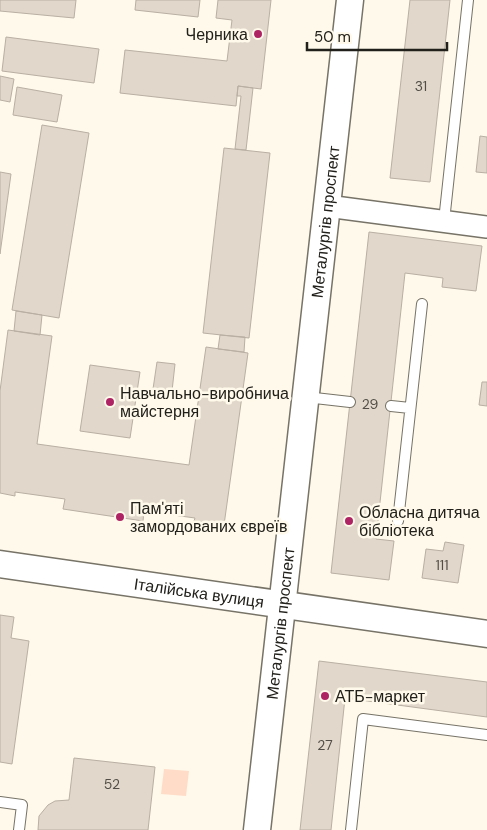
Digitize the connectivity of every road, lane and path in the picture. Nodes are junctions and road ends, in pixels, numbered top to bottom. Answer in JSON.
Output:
{"nodes":[{"id":1,"x":350,"y":0,"type":"edge"},
{"id":2,"x":468,"y":0,"type":"edge"},
{"id":3,"x":327,"y":206,"type":"junction"},
{"id":4,"x":444,"y":221,"type":"junction"},
{"id":5,"x":487,"y":227,"type":"edge"},
{"id":6,"x":422,"y":304,"type":"dead end"},
{"id":7,"x":306,"y":397,"type":"junction"},
{"id":8,"x":350,"y":402,"type":"dead end"},
{"id":9,"x":391,"y":406,"type":"dead end"},
{"id":10,"x":410,"y":408,"type":"junction"},
{"id":11,"x":398,"y":521,"type":"dead end"},
{"id":12,"x":0,"y":564,"type":"edge"},
{"id":13,"x":283,"y":604,"type":"junction"},
{"id":14,"x":487,"y":634,"type":"edge"},
{"id":15,"x":487,"y":735,"type":"edge"},
{"id":16,"x":0,"y":802,"type":"edge"},
{"id":17,"x":19,"y":830,"type":"edge"},
{"id":18,"x":258,"y":830,"type":"edge"},
{"id":19,"x":351,"y":830,"type":"edge"}],
"edges":[{"from":1,"to":3,"type":"street","name":"Металургів проспект"},
{"from":2,"to":4,"type":"lane"},
{"from":3,"to":4,"type":"street"},
{"from":3,"to":7,"type":"street","name":"Металургів проспект"},
{"from":4,"to":5,"type":"street"},
{"from":6,"to":10,"type":"lane"},
{"from":7,"to":8,"type":"lane"},
{"from":7,"to":13,"type":"street","name":"Металургів проспект"},
{"from":9,"to":10,"type":"lane"},
{"from":10,"to":11,"type":"lane"},
{"from":12,"to":13,"type":"street","name":"Італійська вулиця"},
{"from":13,"to":14,"type":"street","name":"Італійська вулиця"},
{"from":13,"to":18,"type":"street","name":"Металургів проспект"},
{"from":15,"to":19,"type":"lane"},
{"from":16,"to":17,"type":"lane"}]}
